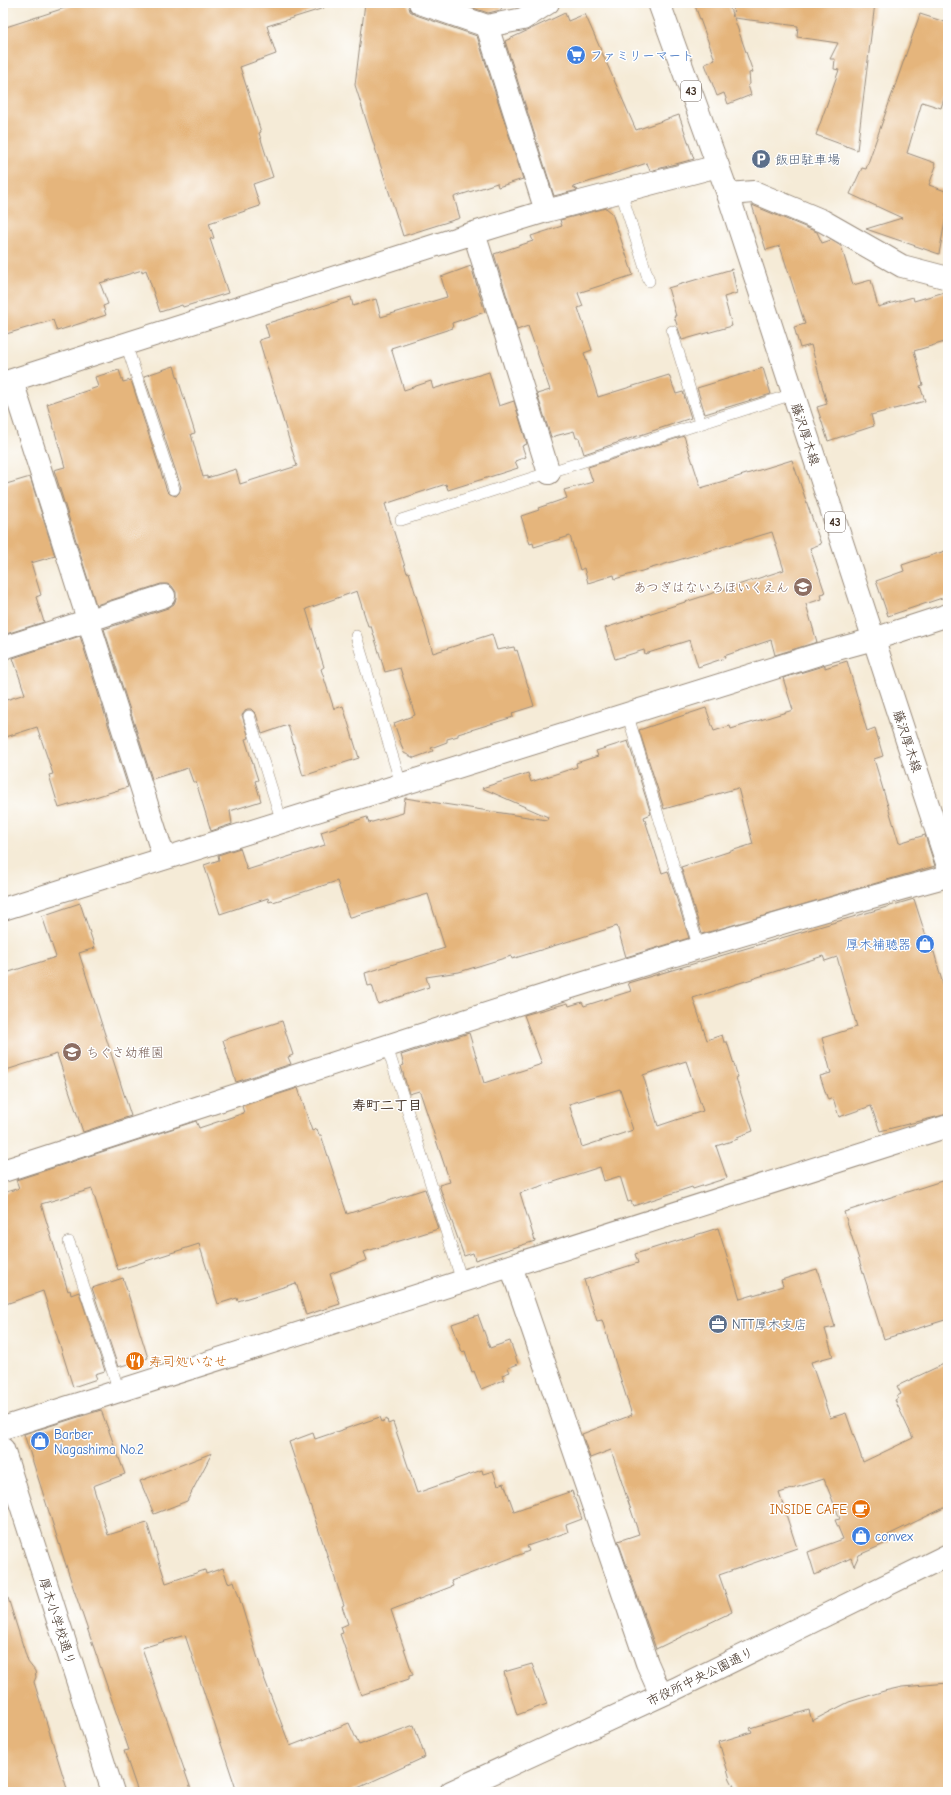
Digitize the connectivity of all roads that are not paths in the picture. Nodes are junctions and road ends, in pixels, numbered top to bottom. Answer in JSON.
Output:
{"nodes":[{"id":1,"x":420,"y":3,"type":"edge"},
{"id":2,"x":548,"y":3,"type":"edge"},
{"id":3,"x":659,"y":3,"type":"edge"},
{"id":4,"x":487,"y":26,"type":"junction"},
{"id":5,"x":718,"y":166,"type":"junction"},
{"id":6,"x":621,"y":192,"type":"junction"},
{"id":7,"x":728,"y":194,"type":"junction"},
{"id":8,"x":546,"y":211,"type":"junction"},
{"id":9,"x":474,"y":233,"type":"junction"},
{"id":10,"x":948,"y":278,"type":"edge"},
{"id":11,"x":649,"y":281,"type":"dead end"},
{"id":12,"x":672,"y":330,"type":"dead end"},
{"id":13,"x":126,"y":344,"type":"junction"},
{"id":14,"x":7,"y":382,"type":"edge"},
{"id":15,"x":793,"y":394,"type":"junction"},
{"id":16,"x":700,"y":423,"type":"junction"},
{"id":17,"x":550,"y":474,"type":"junction"},
{"id":18,"x":174,"y":489,"type":"dead end"},
{"id":19,"x":400,"y":520,"type":"dead end"},
{"id":20,"x":164,"y":596,"type":"dead end"},
{"id":21,"x":948,"y":614,"type":"edge"},
{"id":22,"x":88,"y":621,"type":"junction"},
{"id":23,"x":356,"y":636,"type":"dead end"},
{"id":24,"x":874,"y":639,"type":"junction"},
{"id":25,"x":3,"y":648,"type":"edge"},
{"id":26,"x":627,"y":713,"type":"junction"},
{"id":27,"x":249,"y":716,"type":"dead end"},
{"id":28,"x":401,"y":784,"type":"junction"},
{"id":29,"x":282,"y":822,"type":"junction"},
{"id":30,"x":164,"y":858,"type":"junction"},
{"id":31,"x":948,"y":866,"type":"edge"},
{"id":32,"x":948,"y":876,"type":"edge"},
{"id":33,"x":3,"y":909,"type":"edge"},
{"id":34,"x":699,"y":948,"type":"junction"},
{"id":35,"x":387,"y":1047,"type":"junction"},
{"id":36,"x":948,"y":1126,"type":"edge"},
{"id":37,"x":3,"y":1171,"type":"edge"},
{"id":38,"x":69,"y":1242,"type":"dead end"},
{"id":39,"x":511,"y":1266,"type":"junction"},
{"id":40,"x":462,"y":1281,"type":"junction"},
{"id":41,"x":119,"y":1391,"type":"junction"},
{"id":42,"x":3,"y":1428,"type":"edge"},
{"id":43,"x":3,"y":1449,"type":"edge"},
{"id":44,"x":948,"y":1555,"type":"edge"},
{"id":45,"x":661,"y":1695,"type":"junction"},
{"id":46,"x":113,"y":1792,"type":"edge"},
{"id":47,"x":451,"y":1792,"type":"edge"}],
"edges":[{"from":1,"to":4,"type":"street"},
{"from":2,"to":4,"type":"street"},
{"from":3,"to":5,"type":"street","name":"藤沢厚木線","number":"43"},
{"from":4,"to":8,"type":"street"},
{"from":5,"to":6,"type":"street"},
{"from":5,"to":7,"type":"street","name":"藤沢厚木線","number":"43"},
{"from":6,"to":8,"type":"street"},
{"from":6,"to":11,"type":"lane"},
{"from":7,"to":10,"type":"street"},
{"from":7,"to":15,"type":"street","name":"藤沢厚木線","number":"43"},
{"from":8,"to":9,"type":"street"},
{"from":9,"to":13,"type":"street"},
{"from":9,"to":17,"type":"street"},
{"from":12,"to":16,"type":"lane"},
{"from":13,"to":14,"type":"street"},
{"from":13,"to":18,"type":"lane"},
{"from":14,"to":22,"type":"street"},
{"from":15,"to":16,"type":"lane"},
{"from":15,"to":24,"type":"street","name":"藤沢厚木線","number":"43"},
{"from":16,"to":17,"type":"lane"},
{"from":17,"to":19,"type":"lane"},
{"from":20,"to":22,"type":"street"},
{"from":21,"to":24,"type":"street"},
{"from":22,"to":25,"type":"street"},
{"from":22,"to":30,"type":"street"},
{"from":23,"to":28,"type":"lane"},
{"from":24,"to":26,"type":"street"},
{"from":24,"to":31,"type":"street","name":"藤沢厚木線","number":"43"},
{"from":26,"to":28,"type":"street"},
{"from":26,"to":34,"type":"lane"},
{"from":27,"to":29,"type":"lane"},
{"from":28,"to":29,"type":"street"},
{"from":29,"to":30,"type":"street"},
{"from":30,"to":33,"type":"street"},
{"from":32,"to":34,"type":"street"},
{"from":34,"to":35,"type":"street"},
{"from":35,"to":37,"type":"street"},
{"from":35,"to":40,"type":"lane"},
{"from":36,"to":39,"type":"street"},
{"from":38,"to":41,"type":"lane"},
{"from":39,"to":40,"type":"street"},
{"from":39,"to":45,"type":"street"},
{"from":40,"to":41,"type":"street"},
{"from":41,"to":42,"type":"street"},
{"from":43,"to":46,"type":"street","name":"厚木小学校通り"},
{"from":44,"to":45,"type":"street","name":"市役所中央公園通り"},
{"from":45,"to":47,"type":"street","name":"市役所中央公園通り"}]}
